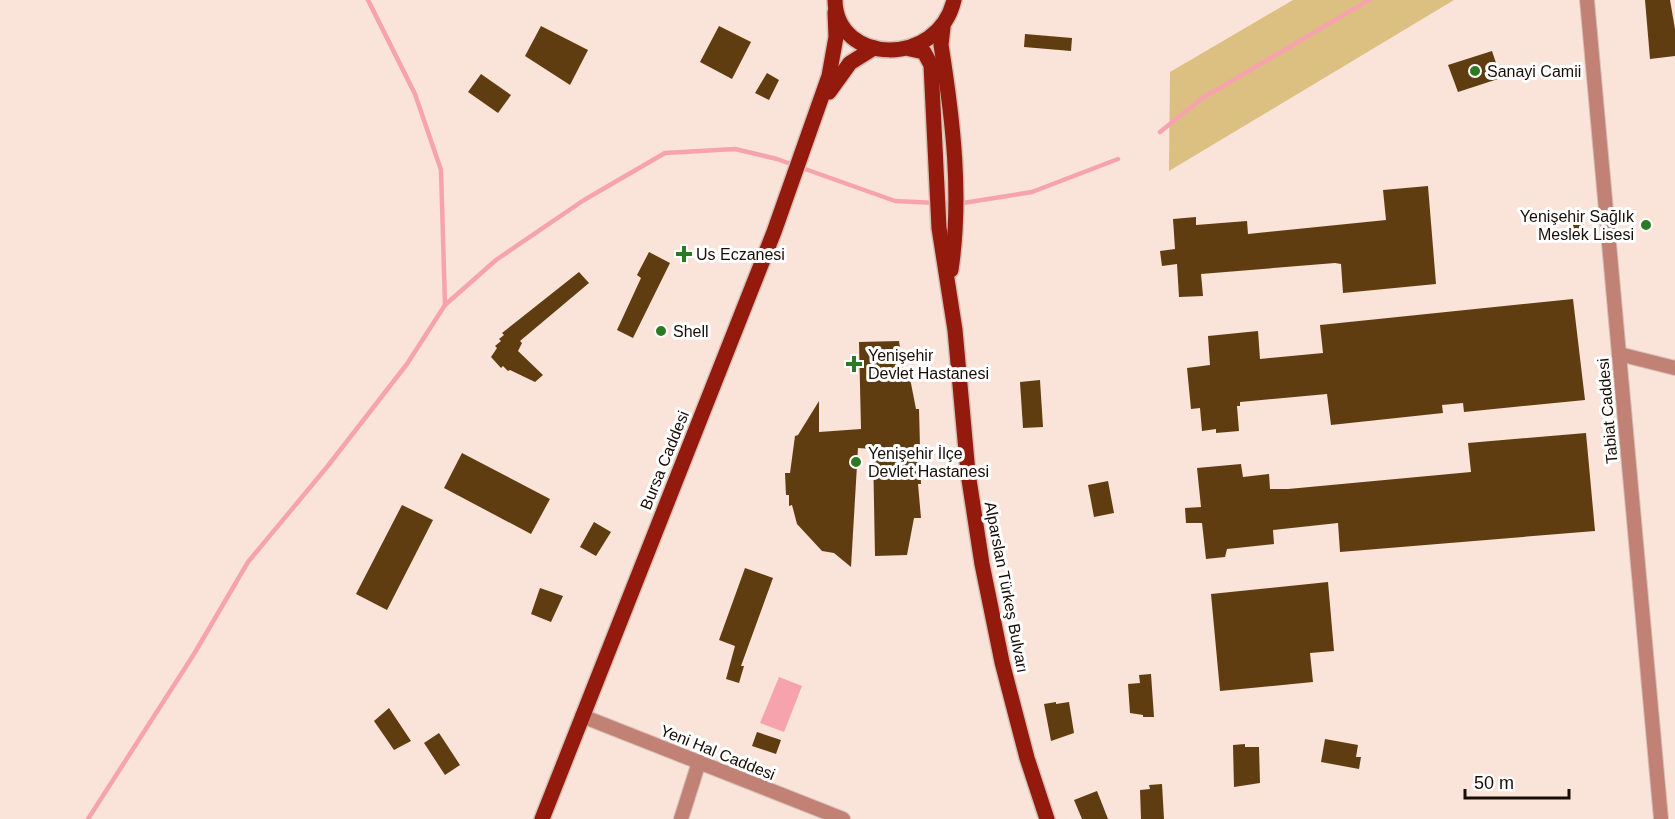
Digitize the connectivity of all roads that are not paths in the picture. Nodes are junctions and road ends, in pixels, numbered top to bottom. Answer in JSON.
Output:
{"nodes":[{"id":1,"x":954,"y":0,"type":"edge"},
{"id":2,"x":1587,"y":0,"type":"edge"},
{"id":3,"x":835,"y":6,"type":"edge"},
{"id":4,"x":943,"y":27,"type":"junction"},
{"id":5,"x":874,"y":48,"type":"junction"},
{"id":6,"x":910,"y":49,"type":"junction"},
{"id":7,"x":817,"y":113,"type":"junction"},
{"id":8,"x":949,"y":285,"type":"junction"},
{"id":9,"x":1619,"y":354,"type":"junction"},
{"id":10,"x":1675,"y":368,"type":"edge"},
{"id":11,"x":582,"y":716,"type":"junction"},
{"id":12,"x":699,"y":762,"type":"junction"},
{"id":13,"x":542,"y":819,"type":"edge"},
{"id":14,"x":681,"y":819,"type":"edge"},
{"id":15,"x":843,"y":819,"type":"edge"},
{"id":16,"x":1047,"y":819,"type":"edge"},
{"id":17,"x":1661,"y":819,"type":"edge"}],
"edges":[{"from":1,"to":4,"type":"main road"},
{"from":2,"to":9,"type":"street","name":"Tabiat Caddesi"},
{"from":3,"to":5,"type":"main road"},
{"from":3,"to":7,"type":"main road","name":"Bursa Caddesi"},
{"from":4,"to":6,"type":"main road"},
{"from":4,"to":8,"type":"main road","name":"Alparslan Türkeş Bulvarı"},
{"from":5,"to":6,"type":"main road"},
{"from":5,"to":7,"type":"main road","name":"Bursa Caddesi"},
{"from":6,"to":8,"type":"main road","name":"Alparslan Türkeş Bulvarı"},
{"from":7,"to":11,"type":"main road","name":"Bursa Caddesi"},
{"from":8,"to":16,"type":"main road","name":"Alparslan Türkeş Bulvarı"},
{"from":9,"to":10,"type":"street"},
{"from":9,"to":17,"type":"street","name":"Tabiat Caddesi"},
{"from":11,"to":12,"type":"street","name":"Yeni Hal Caddesi"},
{"from":11,"to":13,"type":"main road","name":"Bursa Caddesi"},
{"from":12,"to":14,"type":"street"},
{"from":12,"to":15,"type":"street","name":"Yeni Hal Caddesi"}]}
